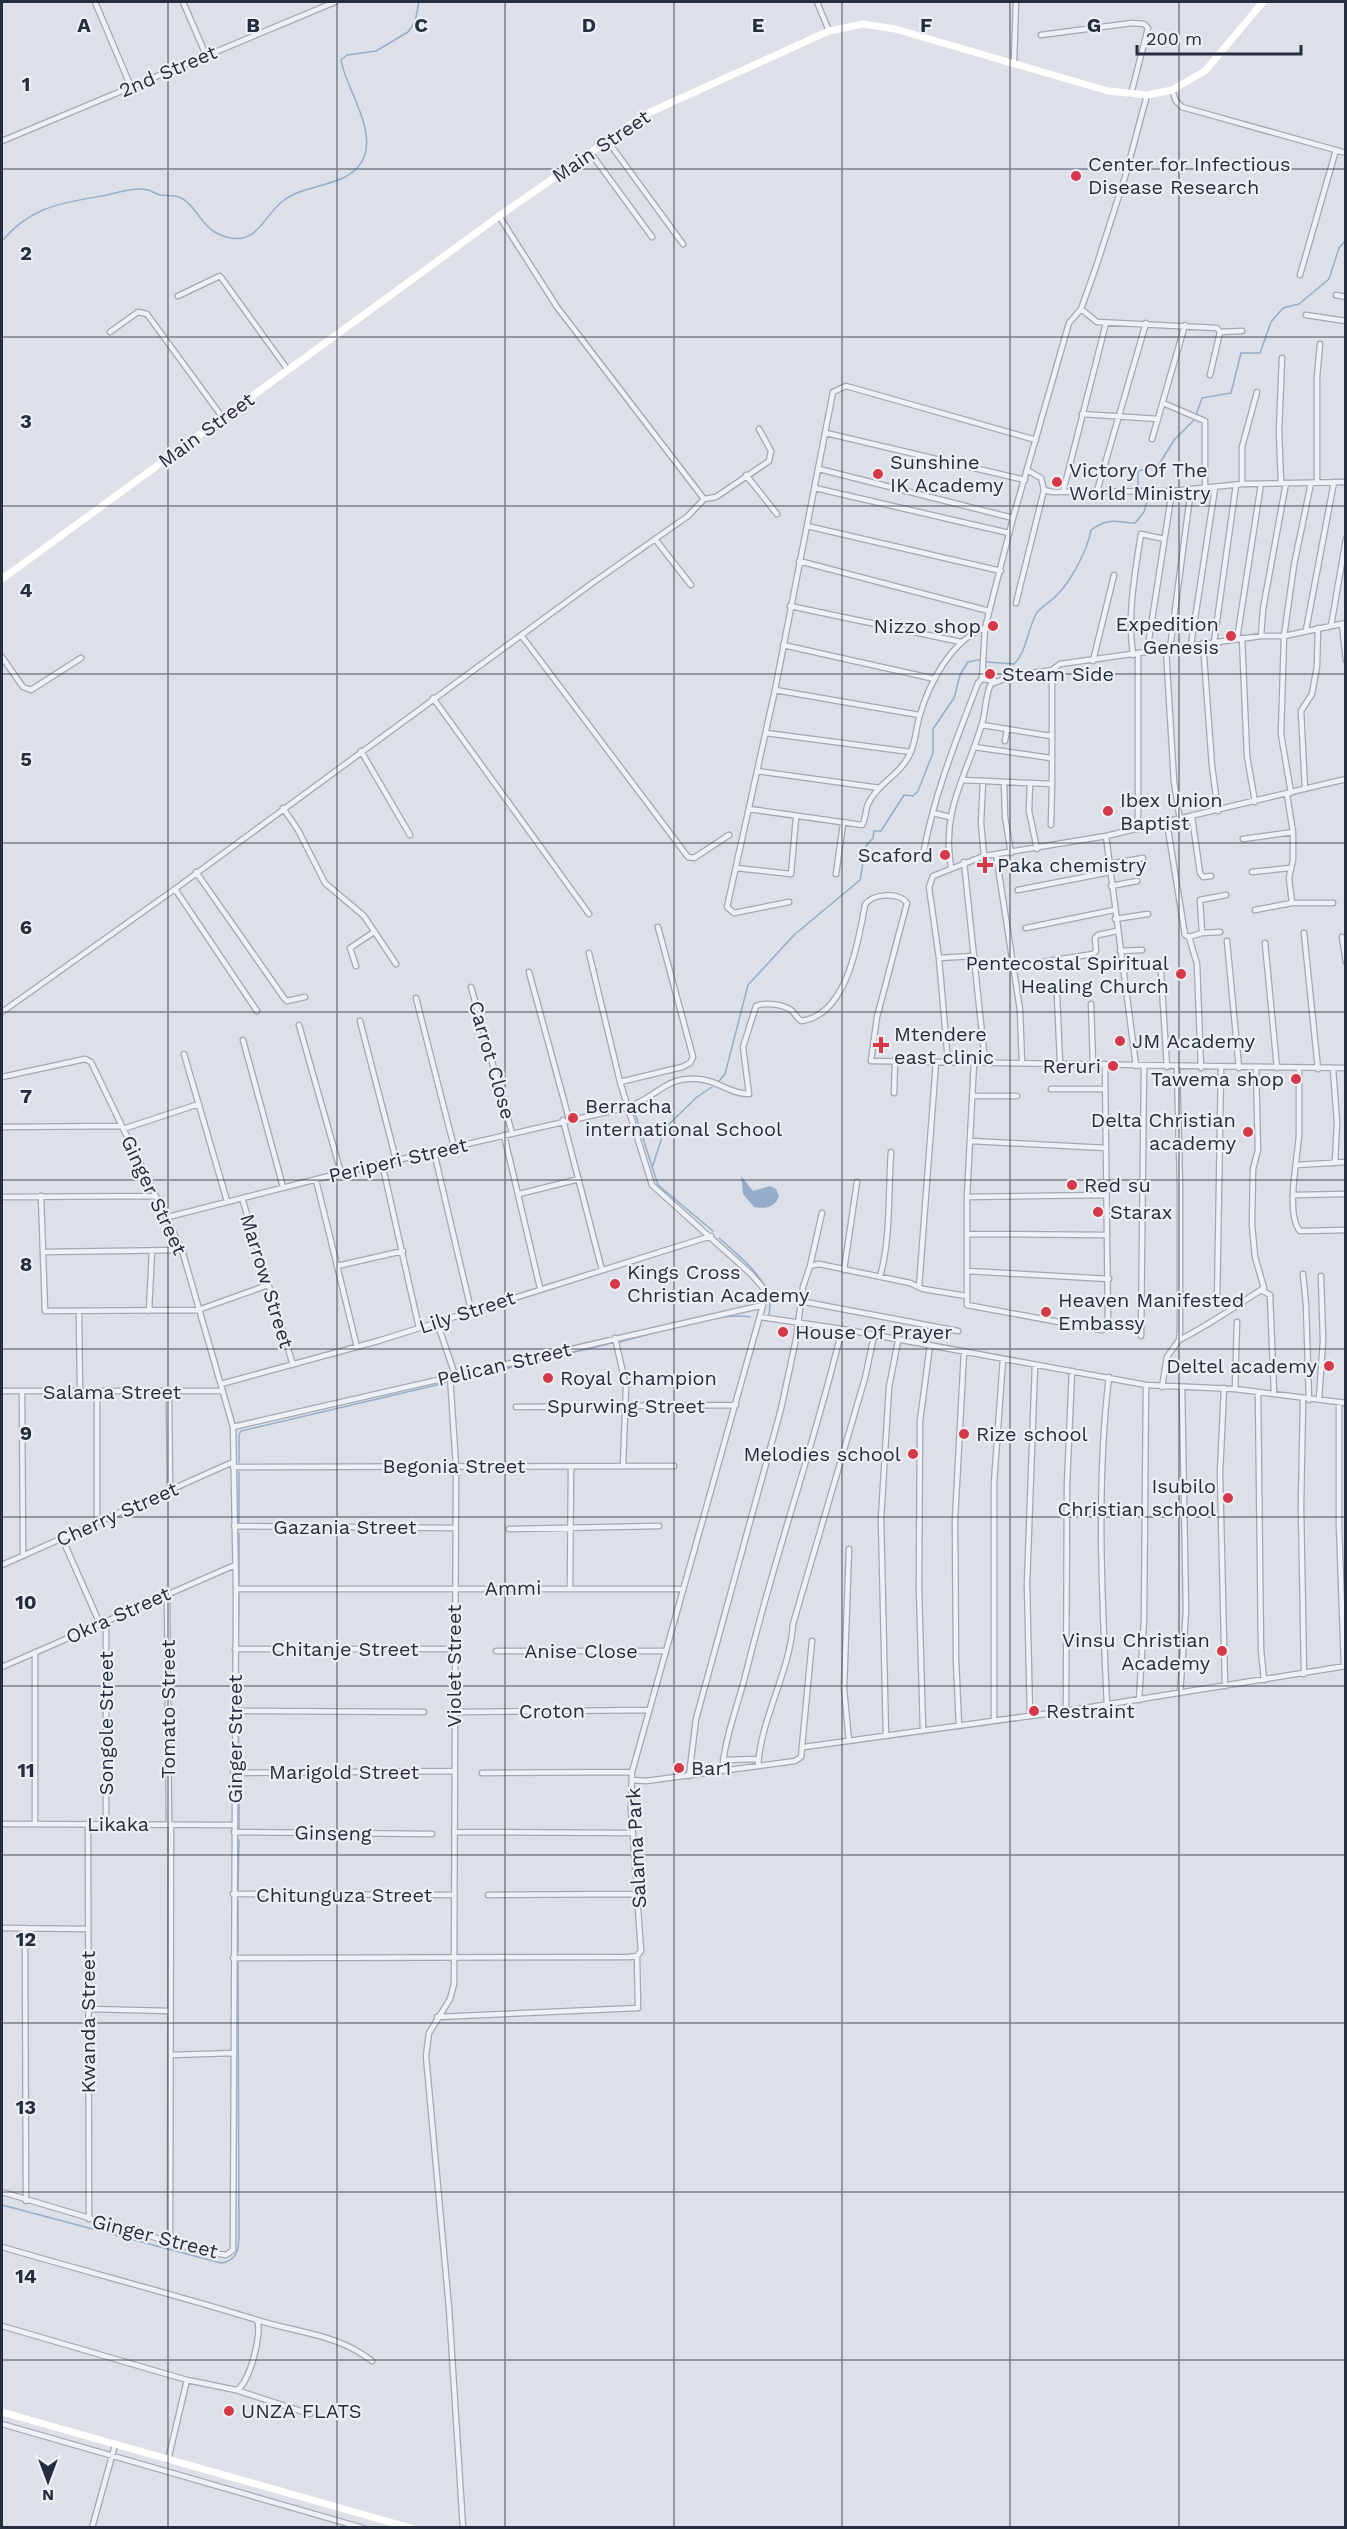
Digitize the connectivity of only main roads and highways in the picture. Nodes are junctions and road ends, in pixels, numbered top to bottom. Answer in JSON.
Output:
{"nodes":[{"id":1,"x":1263,"y":2,"type":"edge"},
{"id":2,"x":2,"y":579,"type":"edge"},
{"id":3,"x":2,"y":2412,"type":"edge"},
{"id":4,"x":411,"y":2528,"type":"edge"}],
"edges":[{"from":1,"to":2,"type":"main road","name":"Main Street"},
{"from":3,"to":4,"type":"main road"}]}
